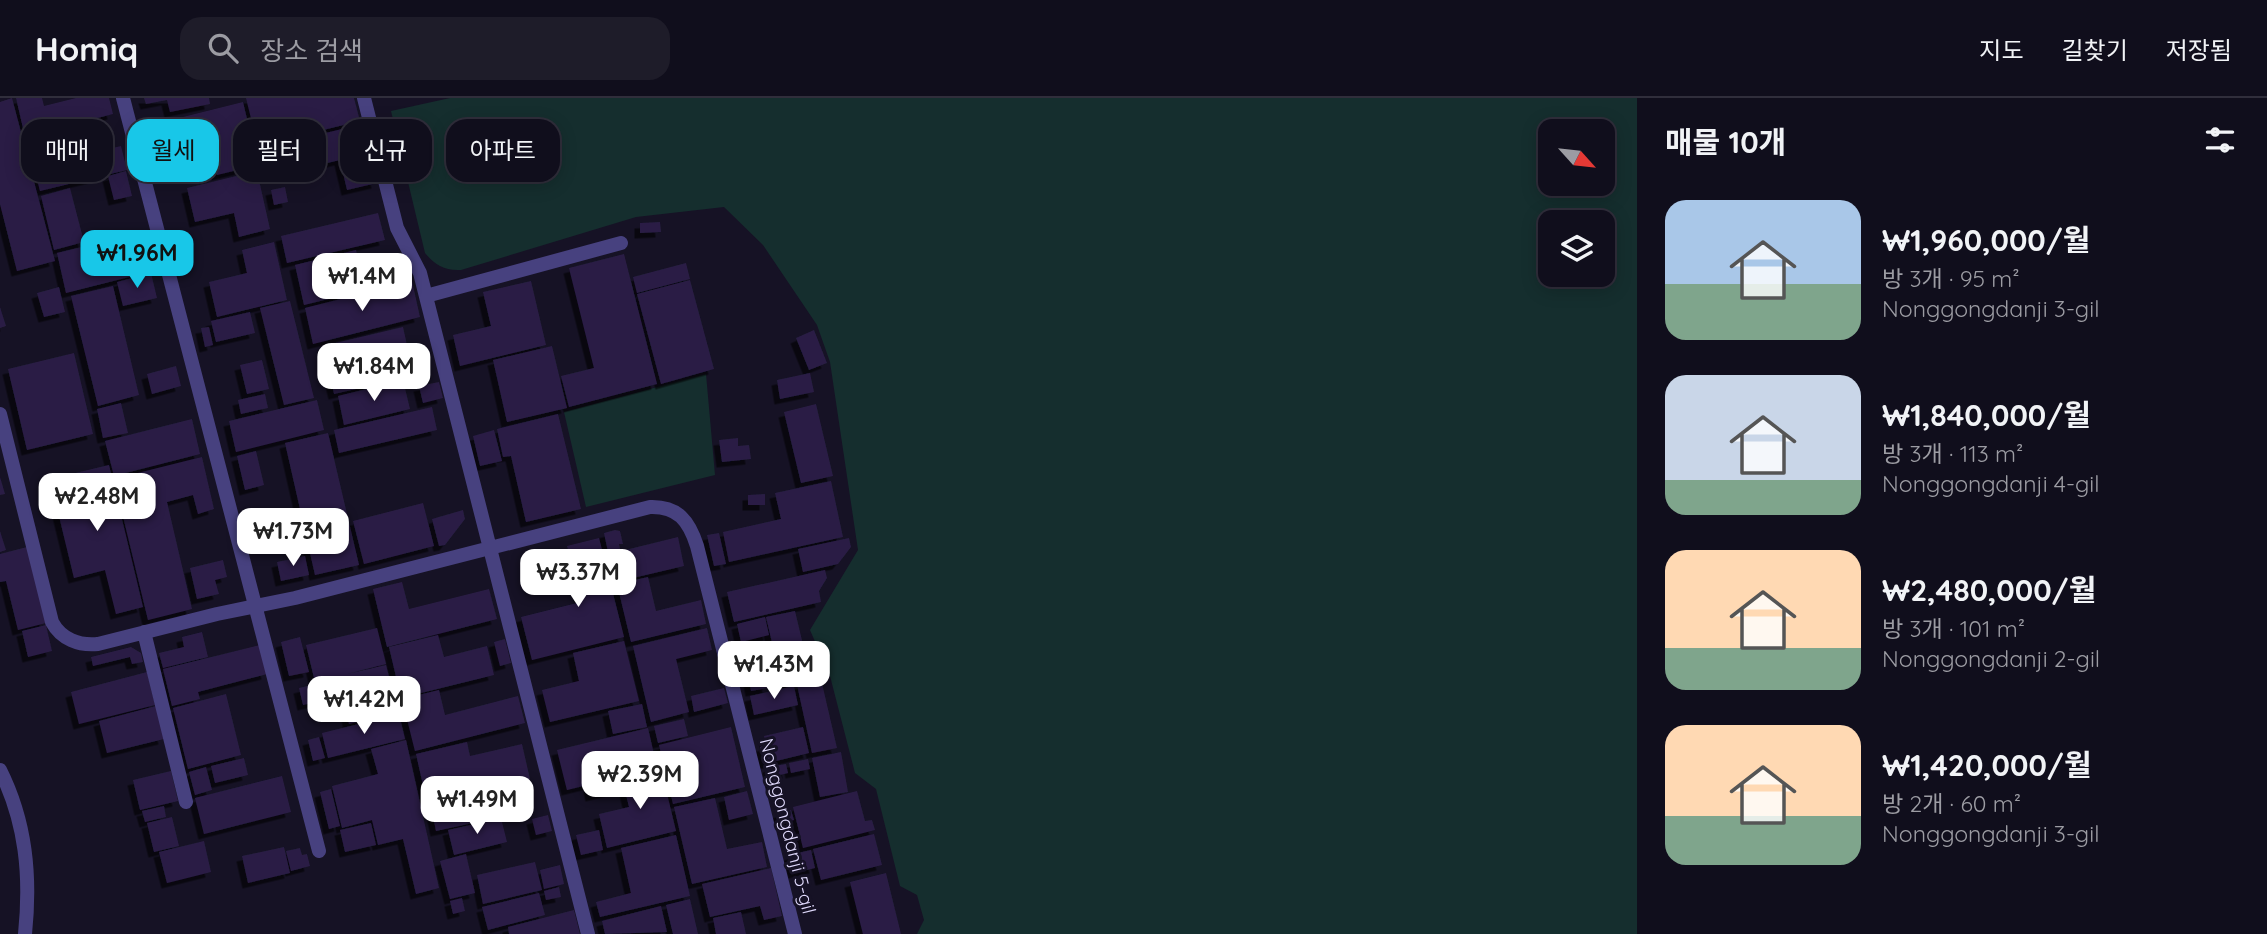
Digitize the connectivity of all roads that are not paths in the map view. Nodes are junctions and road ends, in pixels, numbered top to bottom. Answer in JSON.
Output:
{"nodes":[{"id":1,"x":123,"y":98,"type":"edge"},
{"id":2,"x":364,"y":98,"type":"edge"},
{"id":3,"x":621,"y":243,"type":"dead end"},
{"id":4,"x":426,"y":296,"type":"junction"},
{"id":5,"x":0,"y":414,"type":"edge"},
{"id":6,"x":490,"y":547,"type":"junction"},
{"id":7,"x":253,"y":606,"type":"junction"},
{"id":8,"x":144,"y":632,"type":"junction"},
{"id":9,"x":0,"y":770,"type":"edge"},
{"id":10,"x":186,"y":802,"type":"dead end"},
{"id":11,"x":319,"y":851,"type":"dead end"},
{"id":12,"x":25,"y":934,"type":"edge"},
{"id":13,"x":588,"y":934,"type":"edge"},
{"id":14,"x":795,"y":934,"type":"edge"}],
"edges":[{"from":1,"to":7,"type":"street"},
{"from":2,"to":4,"type":"street"},
{"from":3,"to":4,"type":"street"},
{"from":4,"to":6,"type":"street"},
{"from":5,"to":8,"type":"street","name":"Nonggongdanji 5-gil"},
{"from":6,"to":7,"type":"street","name":"Nonggongdanji 5-gil"},
{"from":6,"to":13,"type":"street"},
{"from":6,"to":14,"type":"street","name":"Nonggongdanji 5-gil"},
{"from":7,"to":8,"type":"street","name":"Nonggongdanji 5-gil"},
{"from":7,"to":11,"type":"street"},
{"from":8,"to":10,"type":"street"},
{"from":9,"to":12,"type":"street"}]}
